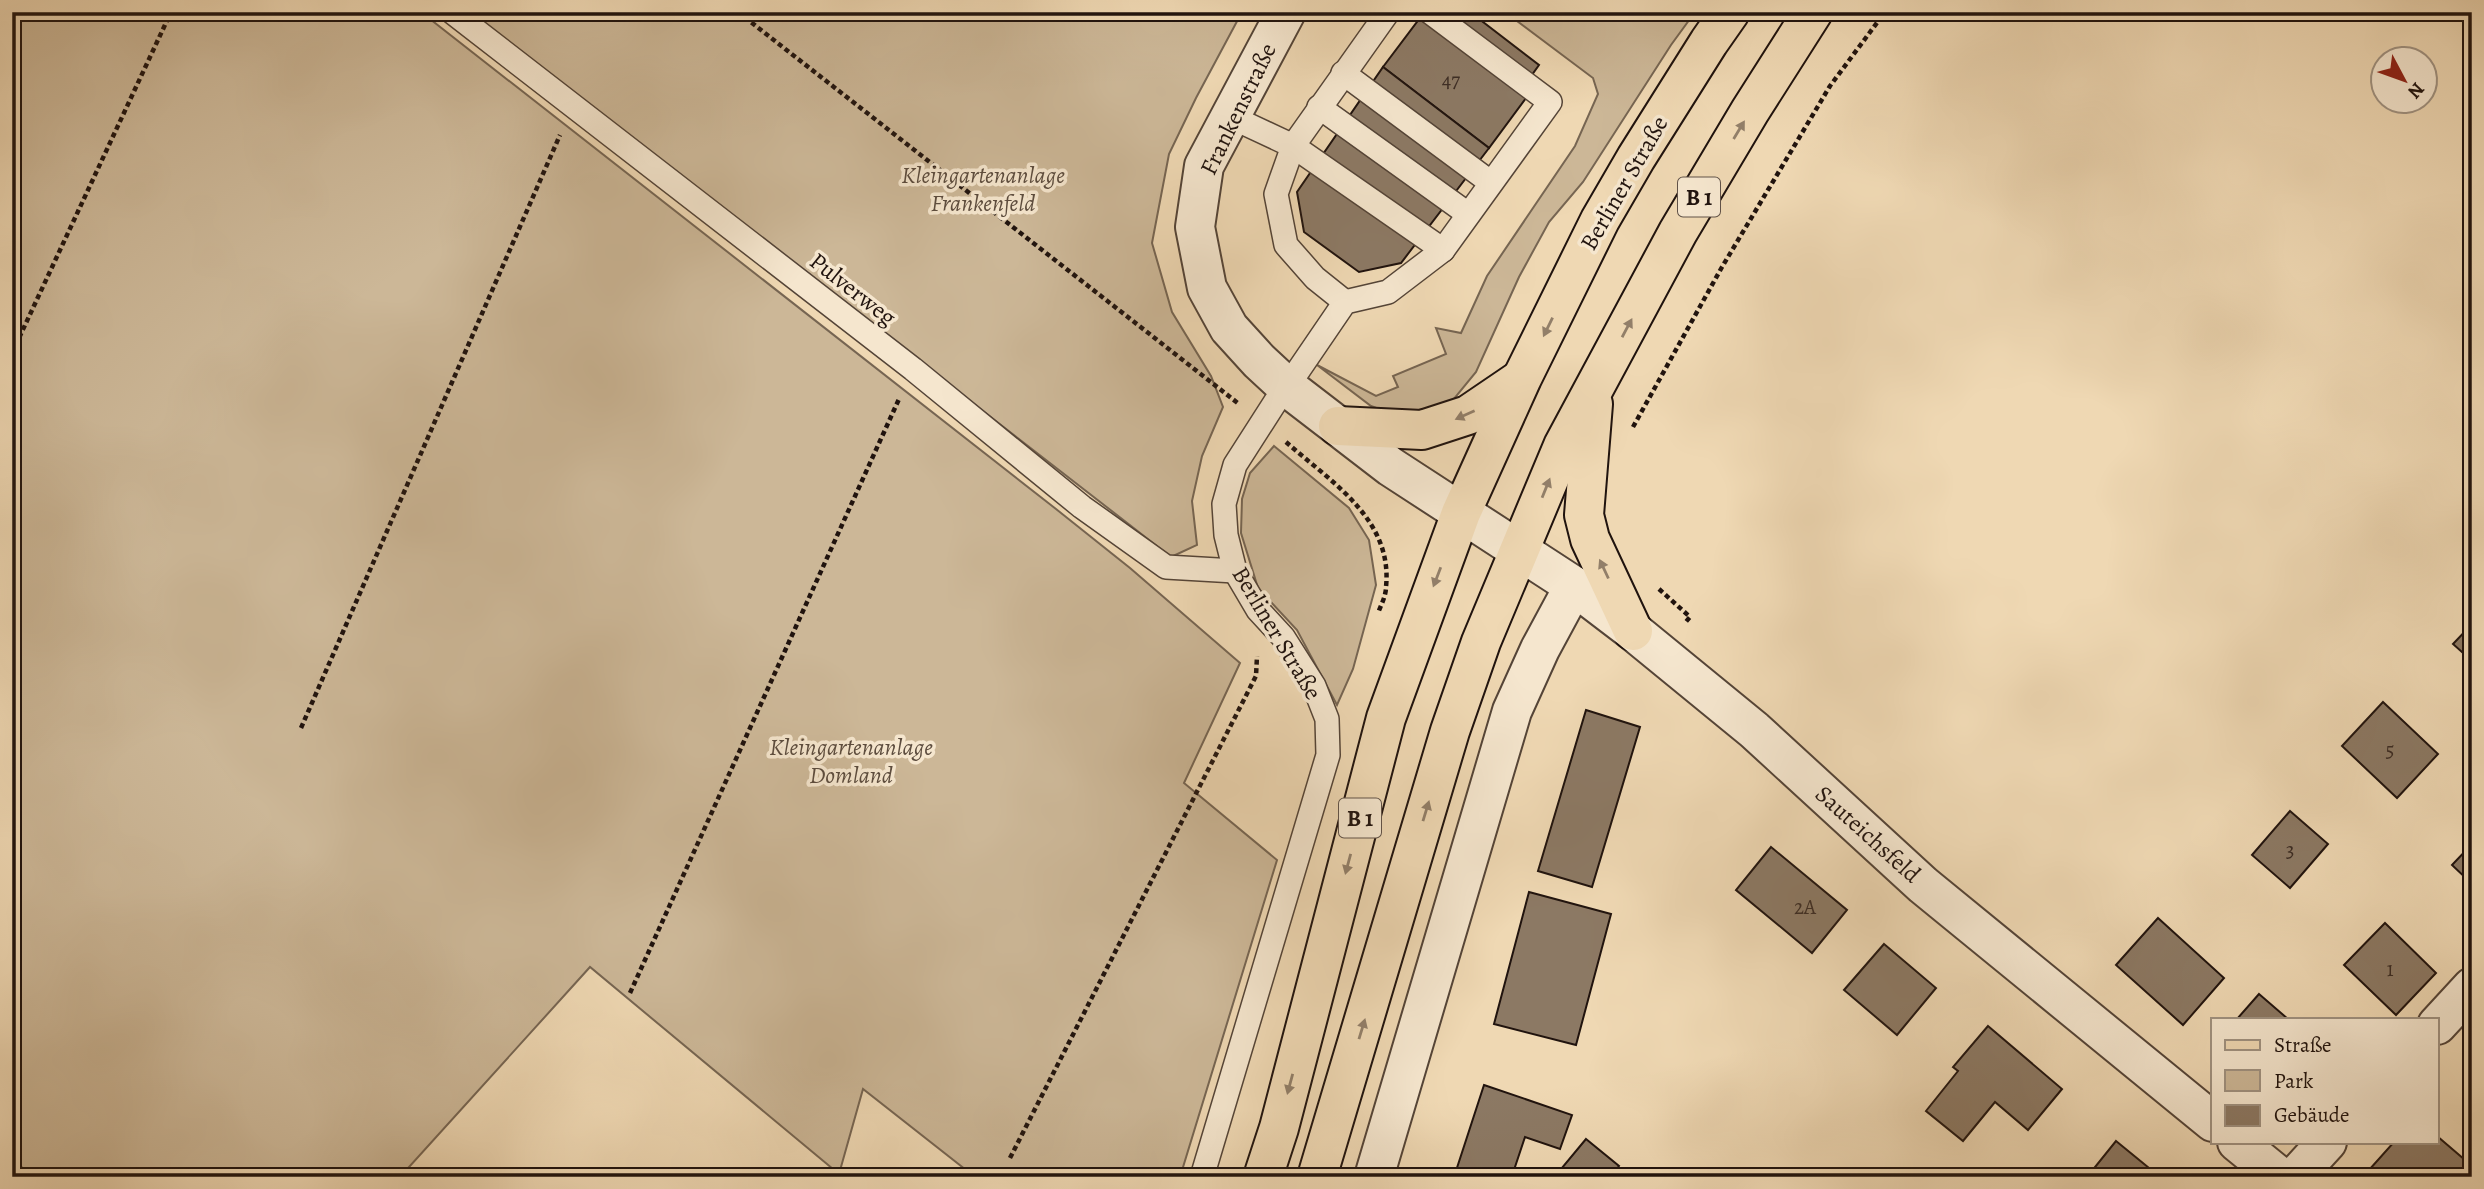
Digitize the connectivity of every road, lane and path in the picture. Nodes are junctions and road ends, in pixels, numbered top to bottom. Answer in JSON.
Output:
{"nodes":[{"id":1,"x":172,"y":12,"type":"edge"},
{"id":2,"x":452,"y":12,"type":"edge"},
{"id":3,"x":738,"y":12,"type":"edge"},
{"id":4,"x":1286,"y":12,"type":"edge"},
{"id":5,"x":1388,"y":12,"type":"edge"},
{"id":6,"x":1430,"y":12,"type":"edge"},
{"id":7,"x":1730,"y":12,"type":"edge"},
{"id":8,"x":1813,"y":12,"type":"edge"},
{"id":9,"x":1885,"y":12,"type":"edge"},
{"id":10,"x":1343,"y":73,"type":"junction"},
{"id":11,"x":573,"y":106,"type":"junction"},
{"id":12,"x":1320,"y":107,"type":"junction"},
{"id":13,"x":1229,"y":116,"type":"junction"},
{"id":14,"x":1293,"y":146,"type":"junction"},
{"id":15,"x":1490,"y":182,"type":"junction"},
{"id":16,"x":1468,"y":214,"type":"junction"},
{"id":17,"x":1443,"y":250,"type":"junction"},
{"id":18,"x":1345,"y":302,"type":"junction"},
{"id":19,"x":12,"y":353,"type":"edge"},
{"id":20,"x":913,"y":369,"type":"junction"},
{"id":21,"x":1522,"y":378,"type":"junction"},
{"id":22,"x":1287,"y":387,"type":"junction"},
{"id":23,"x":1594,"y":388,"type":"junction"},
{"id":24,"x":1263,"y":423,"type":"junction"},
{"id":25,"x":1338,"y":426,"type":"junction"},
{"id":26,"x":1627,"y":438,"type":"dead end"},
{"id":27,"x":1461,"y":513,"type":"junction"},
{"id":28,"x":1520,"y":551,"type":"junction"},
{"id":29,"x":1235,"y":570,"type":"junction"},
{"id":30,"x":1574,"y":586,"type":"junction"},
{"id":31,"x":1659,"y":589,"type":"dead end"},
{"id":32,"x":1258,"y":610,"type":"junction"},
{"id":33,"x":1378,"y":614,"type":"dead end"},
{"id":34,"x":1646,"y":642,"type":"junction"},
{"id":35,"x":302,"y":728,"type":"dead end"},
{"id":36,"x":2472,"y":987,"type":"edge"},
{"id":37,"x":630,"y":993,"type":"dead end"},
{"id":38,"x":2438,"y":1024,"type":"edge"},
{"id":39,"x":2211,"y":1120,"type":"edge"},
{"id":40,"x":2239,"y":1144,"type":"edge"},
{"id":41,"x":2326,"y":1144,"type":"edge"},
{"id":42,"x":1010,"y":1158,"type":"dead end"},
{"id":43,"x":1202,"y":1177,"type":"edge"},
{"id":44,"x":1263,"y":1177,"type":"edge"},
{"id":45,"x":1317,"y":1177,"type":"edge"},
{"id":46,"x":1374,"y":1177,"type":"edge"},
{"id":47,"x":2280,"y":1177,"type":"edge"},
{"id":48,"x":2295,"y":1177,"type":"edge"}],
"edges":[{"from":1,"to":19,"type":"path"},
{"from":2,"to":11,"type":"lane","name":"Pulverweg"},
{"from":3,"to":24,"type":"path"},
{"from":4,"to":13,"type":"street","name":"Frankenstraße"},
{"from":5,"to":10,"type":"lane"},
{"from":6,"to":15,"type":"lane"},
{"from":7,"to":21,"type":"main road","name":"Berliner Straße","number":"B 1","one_way":true},
{"from":23,"to":8,"type":"main road","number":"B 1","one_way":true},
{"from":9,"to":26,"type":"path"},
{"from":10,"to":12,"type":"lane"},
{"from":10,"to":15,"type":"lane"},
{"from":11,"to":20,"type":"lane","name":"Pulverweg"},
{"from":11,"to":35,"type":"path"},
{"from":12,"to":14,"type":"lane"},
{"from":12,"to":16,"type":"lane"},
{"from":13,"to":14,"type":"lane"},
{"from":13,"to":22,"type":"street","name":"Frankenstraße"},
{"from":14,"to":17,"type":"lane"},
{"from":14,"to":18,"type":"lane"},
{"from":15,"to":16,"type":"lane"},
{"from":16,"to":17,"type":"lane"},
{"from":17,"to":18,"type":"lane"},
{"from":18,"to":22,"type":"lane","name":"Berliner Straße"},
{"from":20,"to":29,"type":"lane","name":"Pulverweg"},
{"from":20,"to":37,"type":"path"},
{"from":21,"to":25,"type":"main road","one_way":true},
{"from":21,"to":27,"type":"main road","name":"Berliner Straße","number":"B 1"},
{"from":22,"to":24,"type":"lane","name":"Berliner Straße"},
{"from":22,"to":25,"type":"street"},
{"from":28,"to":23,"type":"main road","number":"B 1","one_way":true},
{"from":34,"to":23,"type":"main road","one_way":true},
{"from":24,"to":29,"type":"lane","name":"Berliner Straße"},
{"from":24,"to":33,"type":"path"},
{"from":25,"to":27,"type":"street"},
{"from":27,"to":28,"type":"street"},
{"from":27,"to":44,"type":"main road","number":"B 1","one_way":true},
{"from":28,"to":30,"type":"street","name":"Sauteichsfeld"},
{"from":45,"to":28,"type":"main road","number":"B 1","one_way":true},
{"from":29,"to":32,"type":"lane","name":"Berliner Straße"},
{"from":30,"to":34,"type":"street","name":"Sauteichsfeld"},
{"from":30,"to":46,"type":"street"},
{"from":31,"to":34,"type":"path"},
{"from":32,"to":42,"type":"path"},
{"from":32,"to":43,"type":"lane","name":"Berliner Straße"},
{"from":34,"to":39,"type":"street","name":"Sauteichsfeld"},
{"from":36,"to":38,"type":"street"},
{"from":40,"to":47,"type":"street"},
{"from":41,"to":48,"type":"street"}]}
